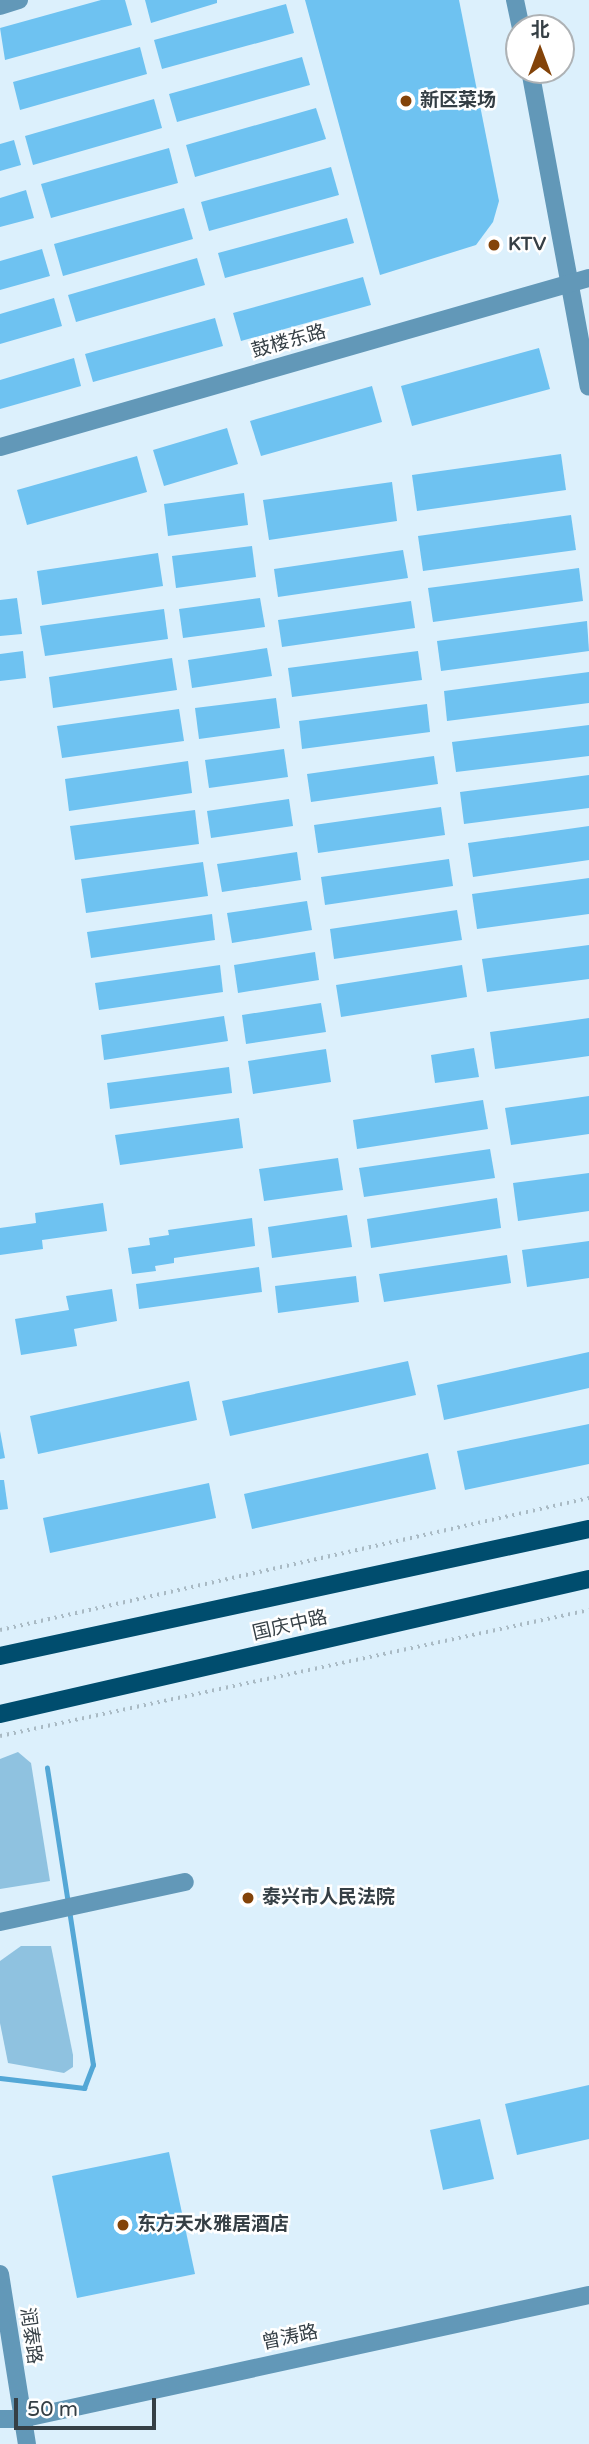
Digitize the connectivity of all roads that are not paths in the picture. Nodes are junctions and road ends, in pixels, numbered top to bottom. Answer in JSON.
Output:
{"nodes":[{"id":1,"x":19,"y":0,"type":"edge"},
{"id":2,"x":0,"y":6,"type":"edge"},
{"id":3,"x":533,"y":84,"type":"edge"},
{"id":4,"x":581,"y":280,"type":"edge"},
{"id":5,"x":589,"y":387,"type":"edge"},
{"id":6,"x":0,"y":447,"type":"edge"},
{"id":7,"x":589,"y":1530,"type":"edge"},
{"id":8,"x":589,"y":1579,"type":"edge"},
{"id":9,"x":0,"y":1656,"type":"edge"},
{"id":10,"x":0,"y":1714,"type":"edge"},
{"id":11,"x":186,"y":1882,"type":"dead end"},
{"id":12,"x":0,"y":1922,"type":"edge"},
{"id":13,"x":0,"y":2274,"type":"edge"},
{"id":14,"x":589,"y":2295,"type":"edge"},
{"id":15,"x":0,"y":2419,"type":"edge"},
{"id":16,"x":21,"y":2419,"type":"junction"},
{"id":17,"x":27,"y":2444,"type":"edge"}],
"edges":[{"from":1,"to":2,"type":"street"},
{"from":3,"to":4,"type":"street"},
{"from":4,"to":5,"type":"street"},
{"from":4,"to":6,"type":"street","name":"鼓楼东路"},
{"from":7,"to":9,"type":"main road"},
{"from":8,"to":10,"type":"main road","name":"国庆中路"},
{"from":11,"to":12,"type":"street"},
{"from":13,"to":16,"type":"street","name":"润泰路"},
{"from":14,"to":16,"type":"street","name":"曾涛路"},
{"from":15,"to":16,"type":"street","name":"曾涛路"},
{"from":16,"to":17,"type":"street","name":"润泰路"}]}
